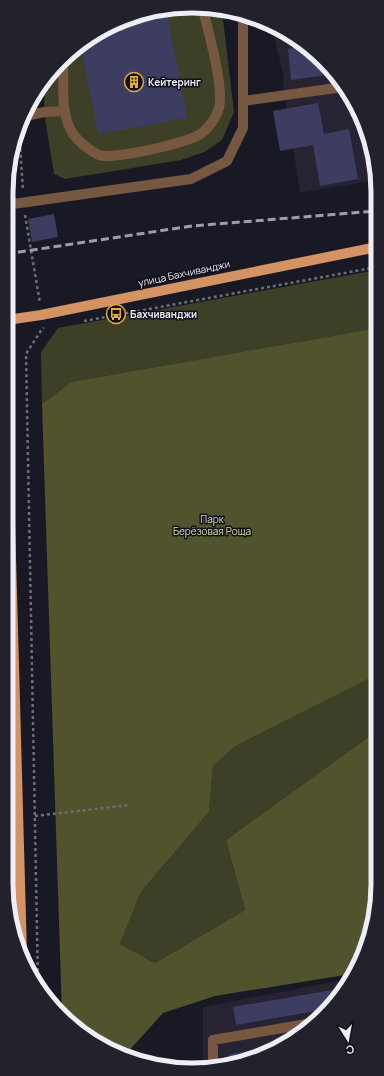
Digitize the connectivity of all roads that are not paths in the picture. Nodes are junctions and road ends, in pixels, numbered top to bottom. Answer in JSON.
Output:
{"nodes":[{"id":1,"x":203,"y":13,"type":"edge"},
{"id":2,"x":243,"y":20,"type":"edge"},
{"id":3,"x":63,"y":67,"type":"edge"},
{"id":4,"x":337,"y":88,"type":"edge"},
{"id":5,"x":243,"y":101,"type":"junction"},
{"id":6,"x":64,"y":111,"type":"junction"},
{"id":7,"x":30,"y":115,"type":"edge"},
{"id":8,"x":13,"y":205,"type":"edge"},
{"id":9,"x":371,"y":249,"type":"edge"},
{"id":10,"x":13,"y":316,"type":"edge"},
{"id":11,"x":13,"y":671,"type":"edge"},
{"id":12,"x":13,"y":813,"type":"edge"},
{"id":13,"x":17,"y":813,"type":"junction"},
{"id":14,"x":22,"y":940,"type":"edge"},
{"id":15,"x":303,"y":1025,"type":"edge"},
{"id":16,"x":213,"y":1061,"type":"edge"}],
"edges":[{"from":1,"to":6,"type":"street"},
{"from":2,"to":5,"type":"street"},
{"from":3,"to":6,"type":"street"},
{"from":4,"to":5,"type":"street"},
{"from":5,"to":8,"type":"street"},
{"from":6,"to":7,"type":"street"},
{"from":9,"to":10,"type":"main road","name":"улица Бахчиванджи"},
{"from":11,"to":13,"type":"main road"},
{"from":12,"to":13,"type":"street"},
{"from":13,"to":14,"type":"main road"},
{"from":15,"to":16,"type":"street"}]}
